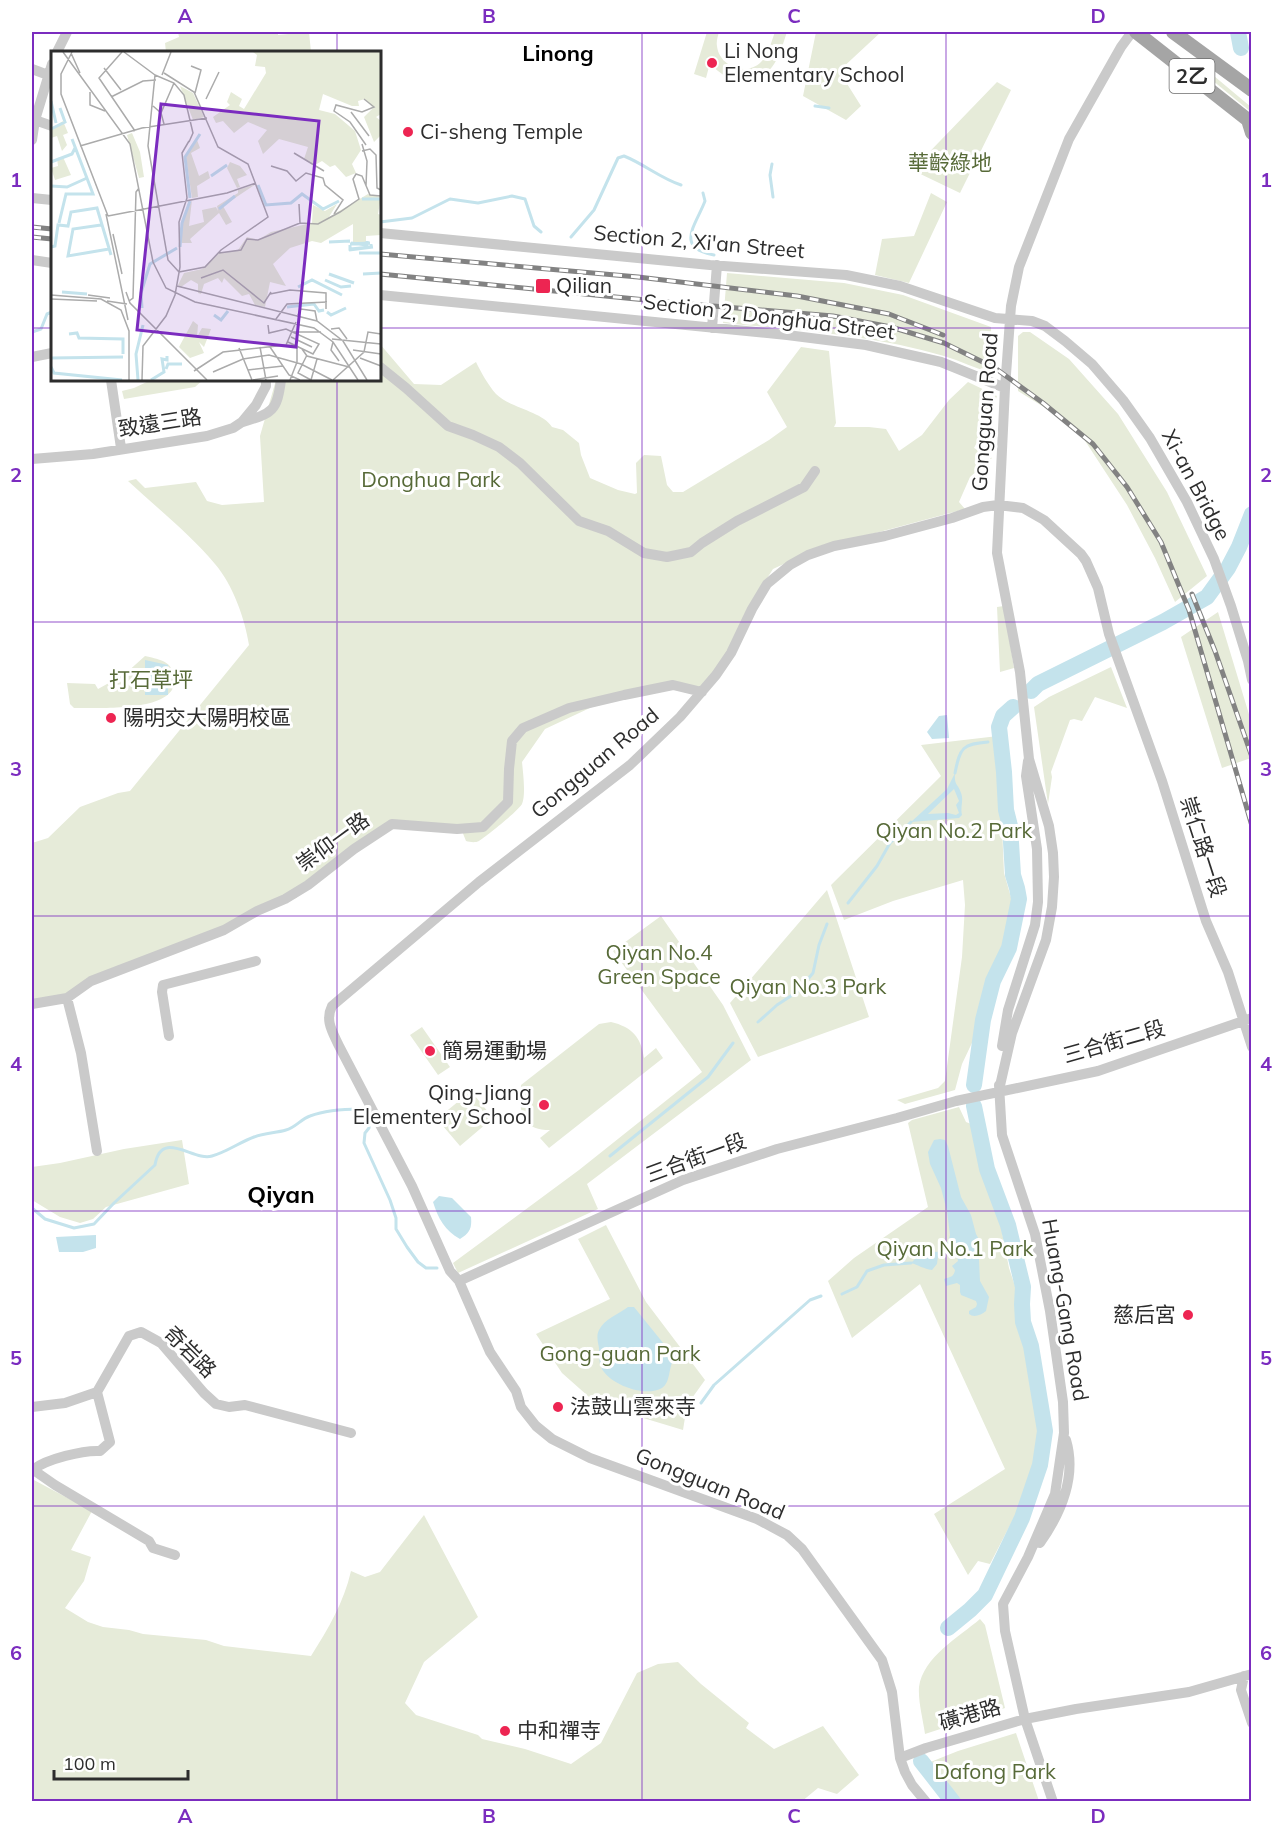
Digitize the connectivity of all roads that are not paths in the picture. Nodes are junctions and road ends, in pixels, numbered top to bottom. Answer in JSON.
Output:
{"nodes":[{"id":1,"x":51,"y":32,"type":"edge"},
{"id":2,"x":1134,"y":32,"type":"edge"},
{"id":3,"x":1173,"y":32,"type":"edge"},
{"id":4,"x":65,"y":34,"type":"edge"},
{"id":5,"x":57,"y":51,"type":"edge"},
{"id":6,"x":32,"y":69,"type":"edge"},
{"id":7,"x":50,"y":70,"type":"edge"},
{"id":8,"x":1251,"y":90,"type":"edge"},
{"id":9,"x":33,"y":120,"type":"edge"},
{"id":10,"x":51,"y":126,"type":"edge"},
{"id":11,"x":1250,"y":126,"type":"edge"},
{"id":12,"x":32,"y":140,"type":"edge"},
{"id":13,"x":32,"y":198,"type":"edge"},
{"id":14,"x":51,"y":200,"type":"edge"},
{"id":15,"x":381,"y":233,"type":"edge"},
{"id":16,"x":32,"y":260,"type":"edge"},
{"id":17,"x":51,"y":263,"type":"edge"},
{"id":18,"x":717,"y":265,"type":"junction"},
{"id":19,"x":381,"y":295,"type":"edge"},
{"id":20,"x":1010,"y":319,"type":"junction"},
{"id":21,"x":712,"y":328,"type":"junction"},
{"id":22,"x":51,"y":353,"type":"edge"},
{"id":23,"x":32,"y":357,"type":"edge"},
{"id":24,"x":381,"y":368,"type":"edge"},
{"id":25,"x":111,"y":381,"type":"edge"},
{"id":26,"x":266,"y":381,"type":"edge"},
{"id":27,"x":281,"y":381,"type":"edge"},
{"id":28,"x":1111,"y":386,"type":"joint"},
{"id":29,"x":1005,"y":388,"type":"junction"},
{"id":30,"x":242,"y":422,"type":"junction"},
{"id":31,"x":121,"y":448,"type":"junction"},
{"id":32,"x":32,"y":459,"type":"edge"},
{"id":33,"x":814,"y":471,"type":"dead end"},
{"id":34,"x":998,"y":505,"type":"junction"},
{"id":35,"x":1251,"y":680,"type":"edge"},
{"id":36,"x":702,"y":692,"type":"junction"},
{"id":37,"x":1029,"y":759,"type":"junction"},
{"id":38,"x":256,"y":961,"type":"dead end"},
{"id":39,"x":67,"y":998,"type":"junction"},
{"id":40,"x":32,"y":1004,"type":"edge"},
{"id":41,"x":1248,"y":1020,"type":"edge"},
{"id":42,"x":169,"y":1036,"type":"dead end"},
{"id":43,"x":1251,"y":1047,"type":"edge"},
{"id":44,"x":999,"y":1090,"type":"junction"},
{"id":45,"x":984,"y":1094,"type":"joint"},
{"id":46,"x":97,"y":1151,"type":"dead end"},
{"id":47,"x":459,"y":1281,"type":"junction"},
{"id":48,"x":98,"y":1392,"type":"junction"},
{"id":49,"x":32,"y":1407,"type":"edge"},
{"id":50,"x":351,"y":1433,"type":"dead end"},
{"id":51,"x":33,"y":1469,"type":"edge"},
{"id":52,"x":175,"y":1555,"type":"dead end"},
{"id":53,"x":1248,"y":1675,"type":"edge"},
{"id":54,"x":1025,"y":1719,"type":"junction"},
{"id":55,"x":1251,"y":1723,"type":"edge"},
{"id":56,"x":906,"y":1756,"type":"junction"},
{"id":57,"x":926,"y":1802,"type":"edge"},
{"id":58,"x":1053,"y":1802,"type":"edge"}],
"edges":[{"from":1,"to":4,"type":"street"},
{"from":2,"to":11,"type":"main road","number":"2乙"},
{"from":2,"to":20,"type":"street","name":"Gongguan Road"},
{"from":3,"to":8,"type":"main road","number":"2乙"},
{"from":4,"to":5,"type":"street"},
{"from":6,"to":7,"type":"street"},
{"from":7,"to":9,"type":"street"},
{"from":9,"to":10,"type":"street"},
{"from":9,"to":12,"type":"street"},
{"from":13,"to":14,"type":"street"},
{"from":15,"to":18,"type":"street","name":"Section 2, Xi'an Street"},
{"from":16,"to":17,"type":"street"},
{"from":18,"to":20,"type":"street","name":"Section 2, Xi'an Street"},
{"from":18,"to":21,"type":"street"},
{"from":19,"to":21,"type":"street","name":"Section 2, Donghua Street"},
{"from":20,"to":28,"type":"street","name":"Section 2, Xi'an Street"},
{"from":20,"to":29,"type":"street","name":"Gongguan Road"},
{"from":21,"to":29,"type":"street","name":"Section 2, Donghua Street"},
{"from":22,"to":23,"type":"street"},
{"from":24,"to":33,"type":"street"},
{"from":25,"to":31,"type":"street"},
{"from":26,"to":30,"type":"street"},
{"from":27,"to":30,"type":"street","name":"致遠三路"},
{"from":28,"to":35,"type":"street","name":"Xi-an Bridge"},
{"from":29,"to":34,"type":"street","name":"Gongguan Road"},
{"from":30,"to":31,"type":"street","name":"致遠三路"},
{"from":31,"to":32,"type":"street","name":"致遠三路"},
{"from":34,"to":36,"type":"street","name":"Gongguan Road"},
{"from":34,"to":37,"type":"street","name":"Huang-Gang Road"},
{"from":34,"to":41,"type":"street","name":"崇仁路一段"},
{"from":36,"to":39,"type":"street","name":"崇仰一路"},
{"from":36,"to":47,"type":"street","name":"Gongguan Road"},
{"from":37,"to":44,"type":"street","name":"Huang-Gang Road"},
{"from":37,"to":44,"type":"street","name":"Huang-Gang Road"},
{"from":38,"to":42,"type":"street"},
{"from":39,"to":40,"type":"street","name":"崇仰一路"},
{"from":39,"to":46,"type":"street"},
{"from":41,"to":43,"type":"street","name":"崇仁路一段"},
{"from":41,"to":44,"type":"street","name":"三合街二段"},
{"from":44,"to":45,"type":"street","name":"三合街二段"},
{"from":44,"to":54,"type":"street","name":"Huang-Gang Road"},
{"from":45,"to":47,"type":"street","name":"三合街一段"},
{"from":47,"to":56,"type":"street","name":"Gongguan Road"},
{"from":48,"to":49,"type":"street"},
{"from":48,"to":50,"type":"street","name":"奇岩路"},
{"from":48,"to":51,"type":"street"},
{"from":51,"to":52,"type":"street"},
{"from":53,"to":54,"type":"street","name":"磺港路"},
{"from":53,"to":55,"type":"street"},
{"from":54,"to":56,"type":"street","name":"磺港路"},
{"from":54,"to":58,"type":"street","name":"Huang-Gang Road"},
{"from":56,"to":57,"type":"street","name":"Gongguan Road"}]}
